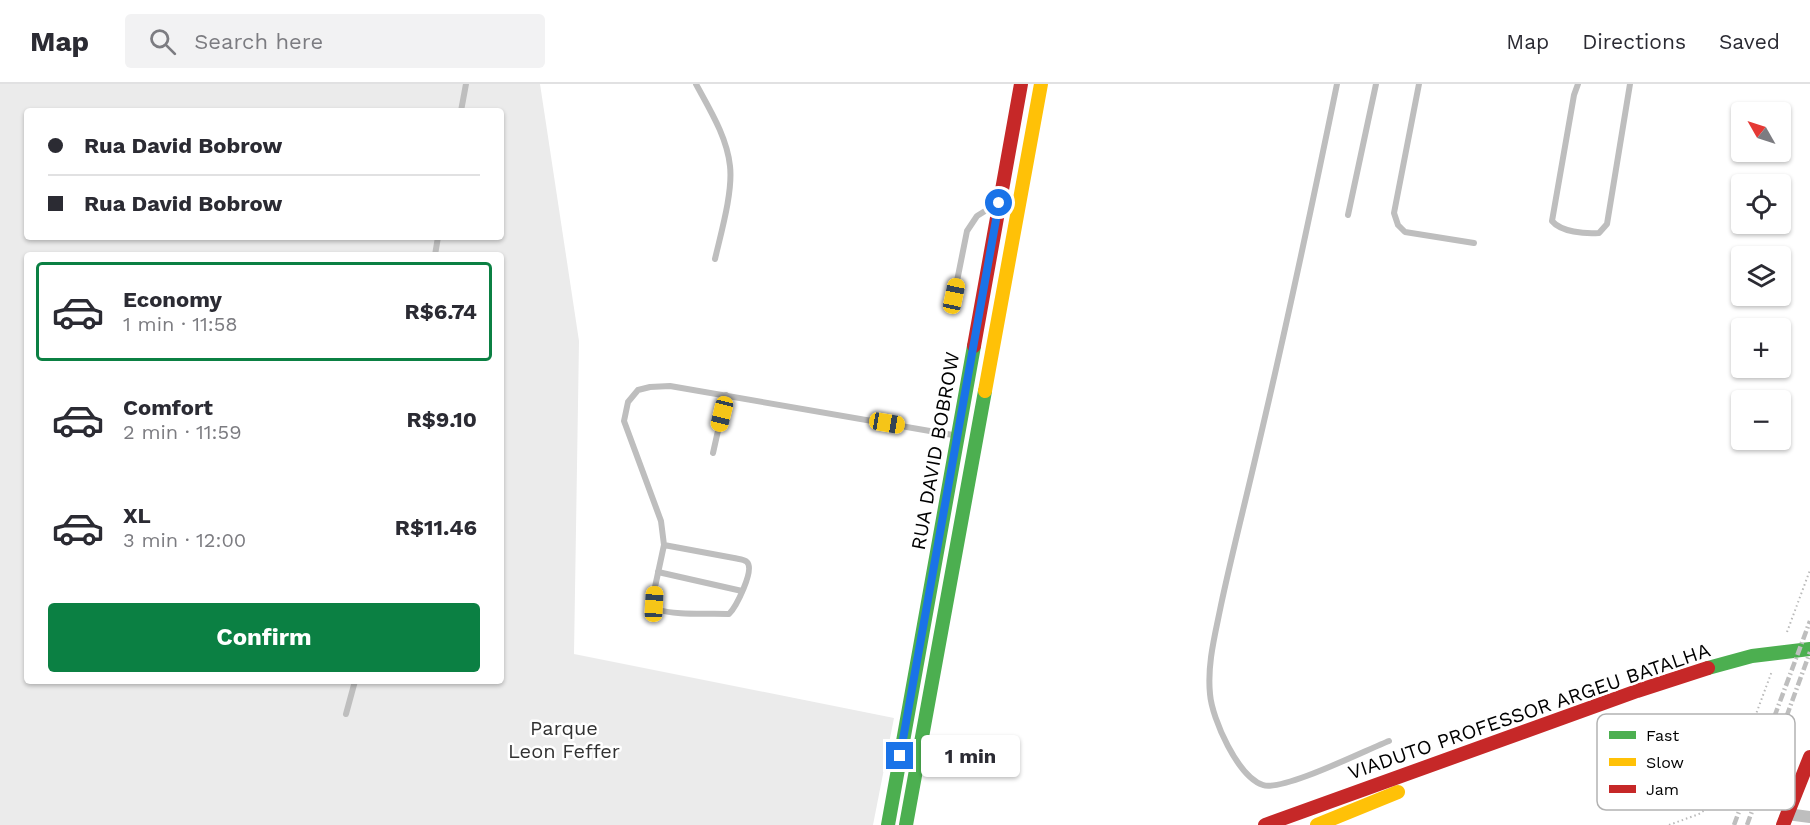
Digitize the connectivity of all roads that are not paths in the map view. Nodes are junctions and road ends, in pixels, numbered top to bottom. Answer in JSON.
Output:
{"nodes":[{"id":1,"x":466,"y":84,"type":"edge"},
{"id":2,"x":696,"y":84,"type":"edge"},
{"id":3,"x":1021,"y":84,"type":"edge"},
{"id":4,"x":1041,"y":84,"type":"edge"},
{"id":5,"x":1337,"y":84,"type":"edge"},
{"id":6,"x":1376,"y":84,"type":"edge"},
{"id":7,"x":1419,"y":84,"type":"edge"},
{"id":8,"x":1578,"y":84,"type":"edge"},
{"id":9,"x":1630,"y":84,"type":"edge"},
{"id":10,"x":462,"y":108,"type":"edge"},
{"id":11,"x":999,"y":203,"type":"junction"},
{"id":12,"x":1348,"y":215,"type":"dead end"},
{"id":13,"x":1474,"y":243,"type":"dead end"},
{"id":14,"x":715,"y":260,"type":"dead end"},
{"id":15,"x":954,"y":296,"type":"dead end"},
{"id":16,"x":726,"y":395,"type":"junction"},
{"id":17,"x":958,"y":436,"type":"junction"},
{"id":18,"x":713,"y":453,"type":"dead end"},
{"id":19,"x":664,"y":545,"type":"junction"},
{"id":20,"x":658,"y":572,"type":"junction"},
{"id":21,"x":742,"y":591,"type":"junction"},
{"id":22,"x":1810,"y":649,"type":"edge"},
{"id":23,"x":1810,"y":660,"type":"edge"},
{"id":24,"x":354,"y":684,"type":"edge"},
{"id":25,"x":346,"y":714,"type":"dead end"},
{"id":26,"x":1612,"y":714,"type":"edge"},
{"id":27,"x":1597,"y":720,"type":"edge"},
{"id":28,"x":1389,"y":741,"type":"dead end"},
{"id":29,"x":1810,"y":757,"type":"edge"},
{"id":30,"x":1795,"y":794,"type":"edge"},
{"id":31,"x":1810,"y":817,"type":"edge"},
{"id":32,"x":1785,"y":819,"type":"edge"},
{"id":33,"x":888,"y":825,"type":"edge"},
{"id":34,"x":906,"y":825,"type":"edge"},
{"id":35,"x":1265,"y":825,"type":"edge"},
{"id":36,"x":1317,"y":825,"type":"edge"}],
"edges":[{"from":1,"to":10,"type":"lane"},
{"from":2,"to":14,"type":"lane"},
{"from":3,"to":11,"type":"main road","name":"RUA DAVID BOBROW"},
{"from":4,"to":34,"type":"main road","name":"RUA DAVID BOBROW"},
{"from":5,"to":28,"type":"lane"},
{"from":6,"to":12,"type":"lane"},
{"from":7,"to":13,"type":"lane"},
{"from":8,"to":9,"type":"lane"},
{"from":11,"to":15,"type":"lane"},
{"from":11,"to":17,"type":"main road","name":"RUA DAVID BOBROW"},
{"from":16,"to":17,"type":"lane"},
{"from":16,"to":18,"type":"lane"},
{"from":16,"to":19,"type":"lane"},
{"from":17,"to":33,"type":"main road","name":"RUA DAVID BOBROW"},
{"from":19,"to":20,"type":"lane"},
{"from":19,"to":21,"type":"lane"},
{"from":20,"to":21,"type":"lane"},
{"from":20,"to":21,"type":"lane"},
{"from":22,"to":35,"type":"main road","name":"VIADUTO PROFESSOR ARGEU BATALHA"},
{"from":23,"to":26,"type":"main road","name":"VIADUTO PROFESSOR ARGEU BATALHA"},
{"from":24,"to":25,"type":"lane"},
{"from":27,"to":36,"type":"main road","name":"VIADUTO PROFESSOR ARGEU BATALHA"},
{"from":29,"to":30,"type":"main road"},
{"from":31,"to":32,"type":"street"}]}
